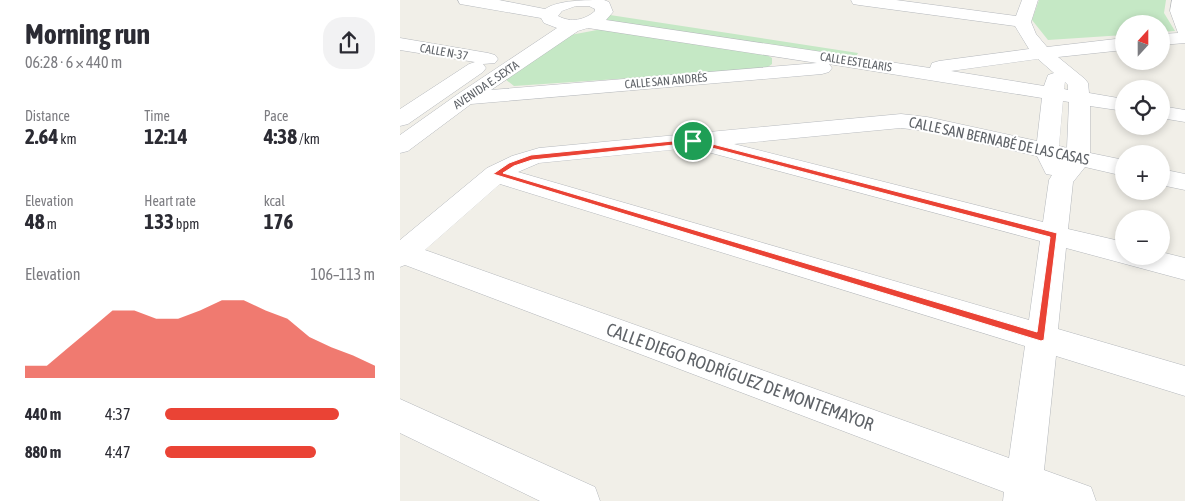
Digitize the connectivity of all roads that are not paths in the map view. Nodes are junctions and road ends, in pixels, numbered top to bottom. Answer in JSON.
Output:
{"nodes":[{"id":1,"x":466,"y":0,"type":"edge"},
{"id":2,"x":583,"y":0,"type":"edge"},
{"id":3,"x":859,"y":0,"type":"edge"},
{"id":4,"x":1030,"y":0,"type":"edge"},
{"id":5,"x":1180,"y":0,"type":"edge"},
{"id":6,"x":494,"y":2,"type":"edge"},
{"id":7,"x":605,"y":5,"type":"edge"},
{"id":8,"x":549,"y":17,"type":"junction"},
{"id":9,"x":1022,"y":22,"type":"junction"},
{"id":10,"x":580,"y":24,"type":"junction"},
{"id":11,"x":1185,"y":32,"type":"edge"},
{"id":12,"x":1185,"y":38,"type":"edge"},
{"id":13,"x":1170,"y":39,"type":"edge"},
{"id":14,"x":400,"y":44,"type":"edge"},
{"id":15,"x":1115,"y":45,"type":"edge"},
{"id":16,"x":1042,"y":53,"type":"junction"},
{"id":17,"x":496,"y":54,"type":"joint"},
{"id":18,"x":868,"y":64,"type":"junction"},
{"id":19,"x":961,"y":64,"type":"junction"},
{"id":20,"x":913,"y":71,"type":"junction"},
{"id":21,"x":1054,"y":86,"type":"junction"},
{"id":22,"x":1078,"y":90,"type":"junction"},
{"id":23,"x":1115,"y":90,"type":"edge"},
{"id":24,"x":465,"y":98,"type":"junction"},
{"id":25,"x":1170,"y":98,"type":"edge"},
{"id":26,"x":1185,"y":101,"type":"edge"},
{"id":27,"x":1115,"y":102,"type":"edge"},
{"id":28,"x":1170,"y":114,"type":"edge"},
{"id":29,"x":402,"y":116,"type":"edge"},
{"id":30,"x":1185,"y":116,"type":"edge"},
{"id":31,"x":693,"y":141,"type":"junction"},
{"id":32,"x":400,"y":146,"type":"edge"},
{"id":33,"x":1047,"y":151,"type":"junction"},
{"id":34,"x":1115,"y":168,"type":"edge"},
{"id":35,"x":1069,"y":169,"type":"junction"},
{"id":36,"x":496,"y":174,"type":"junction"},
{"id":37,"x":1170,"y":179,"type":"edge"},
{"id":38,"x":1185,"y":182,"type":"edge"},
{"id":39,"x":1054,"y":235,"type":"junction"},
{"id":40,"x":1115,"y":251,"type":"edge"},
{"id":41,"x":402,"y":254,"type":"edge"},
{"id":42,"x":1170,"y":265,"type":"edge"},
{"id":43,"x":1185,"y":269,"type":"edge"},
{"id":44,"x":1041,"y":337,"type":"junction"},
{"id":45,"x":1185,"y":382,"type":"edge"},
{"id":46,"x":400,"y":415,"type":"edge"},
{"id":47,"x":1023,"y":491,"type":"edge"},
{"id":48,"x":581,"y":501,"type":"edge"},
{"id":49,"x":1077,"y":501,"type":"edge"}],
"edges":[{"from":1,"to":6,"type":"street","name":"CALLE ESTELARIS"},
{"from":2,"to":7,"type":"street","name":"CALLE ESTELARIS"},
{"from":2,"to":8,"type":"street"},
{"from":3,"to":9,"type":"street"},
{"from":4,"to":9,"type":"street"},
{"from":5,"to":11,"type":"street"},
{"from":6,"to":8,"type":"street","name":"CALLE ESTELARIS"},
{"from":7,"to":10,"type":"street","name":"AVENIDA E. SEXTA"},
{"from":7,"to":19,"type":"street","name":"CALLE ESTELARIS"},
{"from":8,"to":10,"type":"street","name":"CALLE ESTELARIS"},
{"from":9,"to":16,"type":"street"},
{"from":10,"to":18,"type":"street","name":"CALLE ESTELARIS"},
{"from":10,"to":24,"type":"street","name":"AVENIDA E. SEXTA"},
{"from":12,"to":13,"type":"street"},
{"from":14,"to":17,"type":"street","name":"CALLE N-37"},
{"from":15,"to":16,"type":"street"},
{"from":16,"to":19,"type":"street"},
{"from":16,"to":22,"type":"street"},
{"from":17,"to":29,"type":"street","name":"AVENIDA E. SEXTA"},
{"from":18,"to":20,"type":"street","name":"CALLE ESTELARIS"},
{"from":18,"to":24,"type":"street","name":"CALLE SAN ANDRÉS"},
{"from":19,"to":20,"type":"street"},
{"from":19,"to":21,"type":"street","name":"CALLE ESTELARIS"},
{"from":20,"to":21,"type":"street","name":"CALLE ESTELARIS"},
{"from":21,"to":22,"type":"street","name":"CALLE ESTELARIS"},
{"from":21,"to":33,"type":"street"},
{"from":22,"to":23,"type":"street","name":"CALLE ESTELARIS"},
{"from":22,"to":27,"type":"street","name":"CALLE ESTELARIS"},
{"from":22,"to":35,"type":"street"},
{"from":24,"to":32,"type":"street","name":"AVENIDA E. SEXTA"},
{"from":25,"to":26,"type":"street"},
{"from":28,"to":30,"type":"street"},
{"from":31,"to":33,"type":"street","name":"CALLE SAN BERNABÉ DE LAS CASAS"},
{"from":31,"to":36,"type":"street","name":"CALLE SAN BERNABÉ DE LAS CASAS"},
{"from":31,"to":39,"type":"street"},
{"from":33,"to":35,"type":"street","name":"CALLE SAN BERNABÉ DE LAS CASAS"},
{"from":34,"to":35,"type":"street","name":"CALLE SAN BERNABÉ DE LAS CASAS"},
{"from":35,"to":39,"type":"street"},
{"from":36,"to":41,"type":"street","name":"CALLE SAN BERNABÉ DE LAS CASAS"},
{"from":36,"to":44,"type":"street"},
{"from":37,"to":38,"type":"street"},
{"from":39,"to":40,"type":"street"},
{"from":39,"to":44,"type":"street"},
{"from":41,"to":47,"type":"street","name":"CALLE DIEGO RODRÍGUEZ DE MONTEMAYOR"},
{"from":42,"to":43,"type":"street"},
{"from":44,"to":45,"type":"street"},
{"from":44,"to":47,"type":"street"},
{"from":46,"to":48,"type":"street"},
{"from":47,"to":49,"type":"street","name":"CALLE DIEGO RODRÍGUEZ DE MONTEMAYOR"}]}
